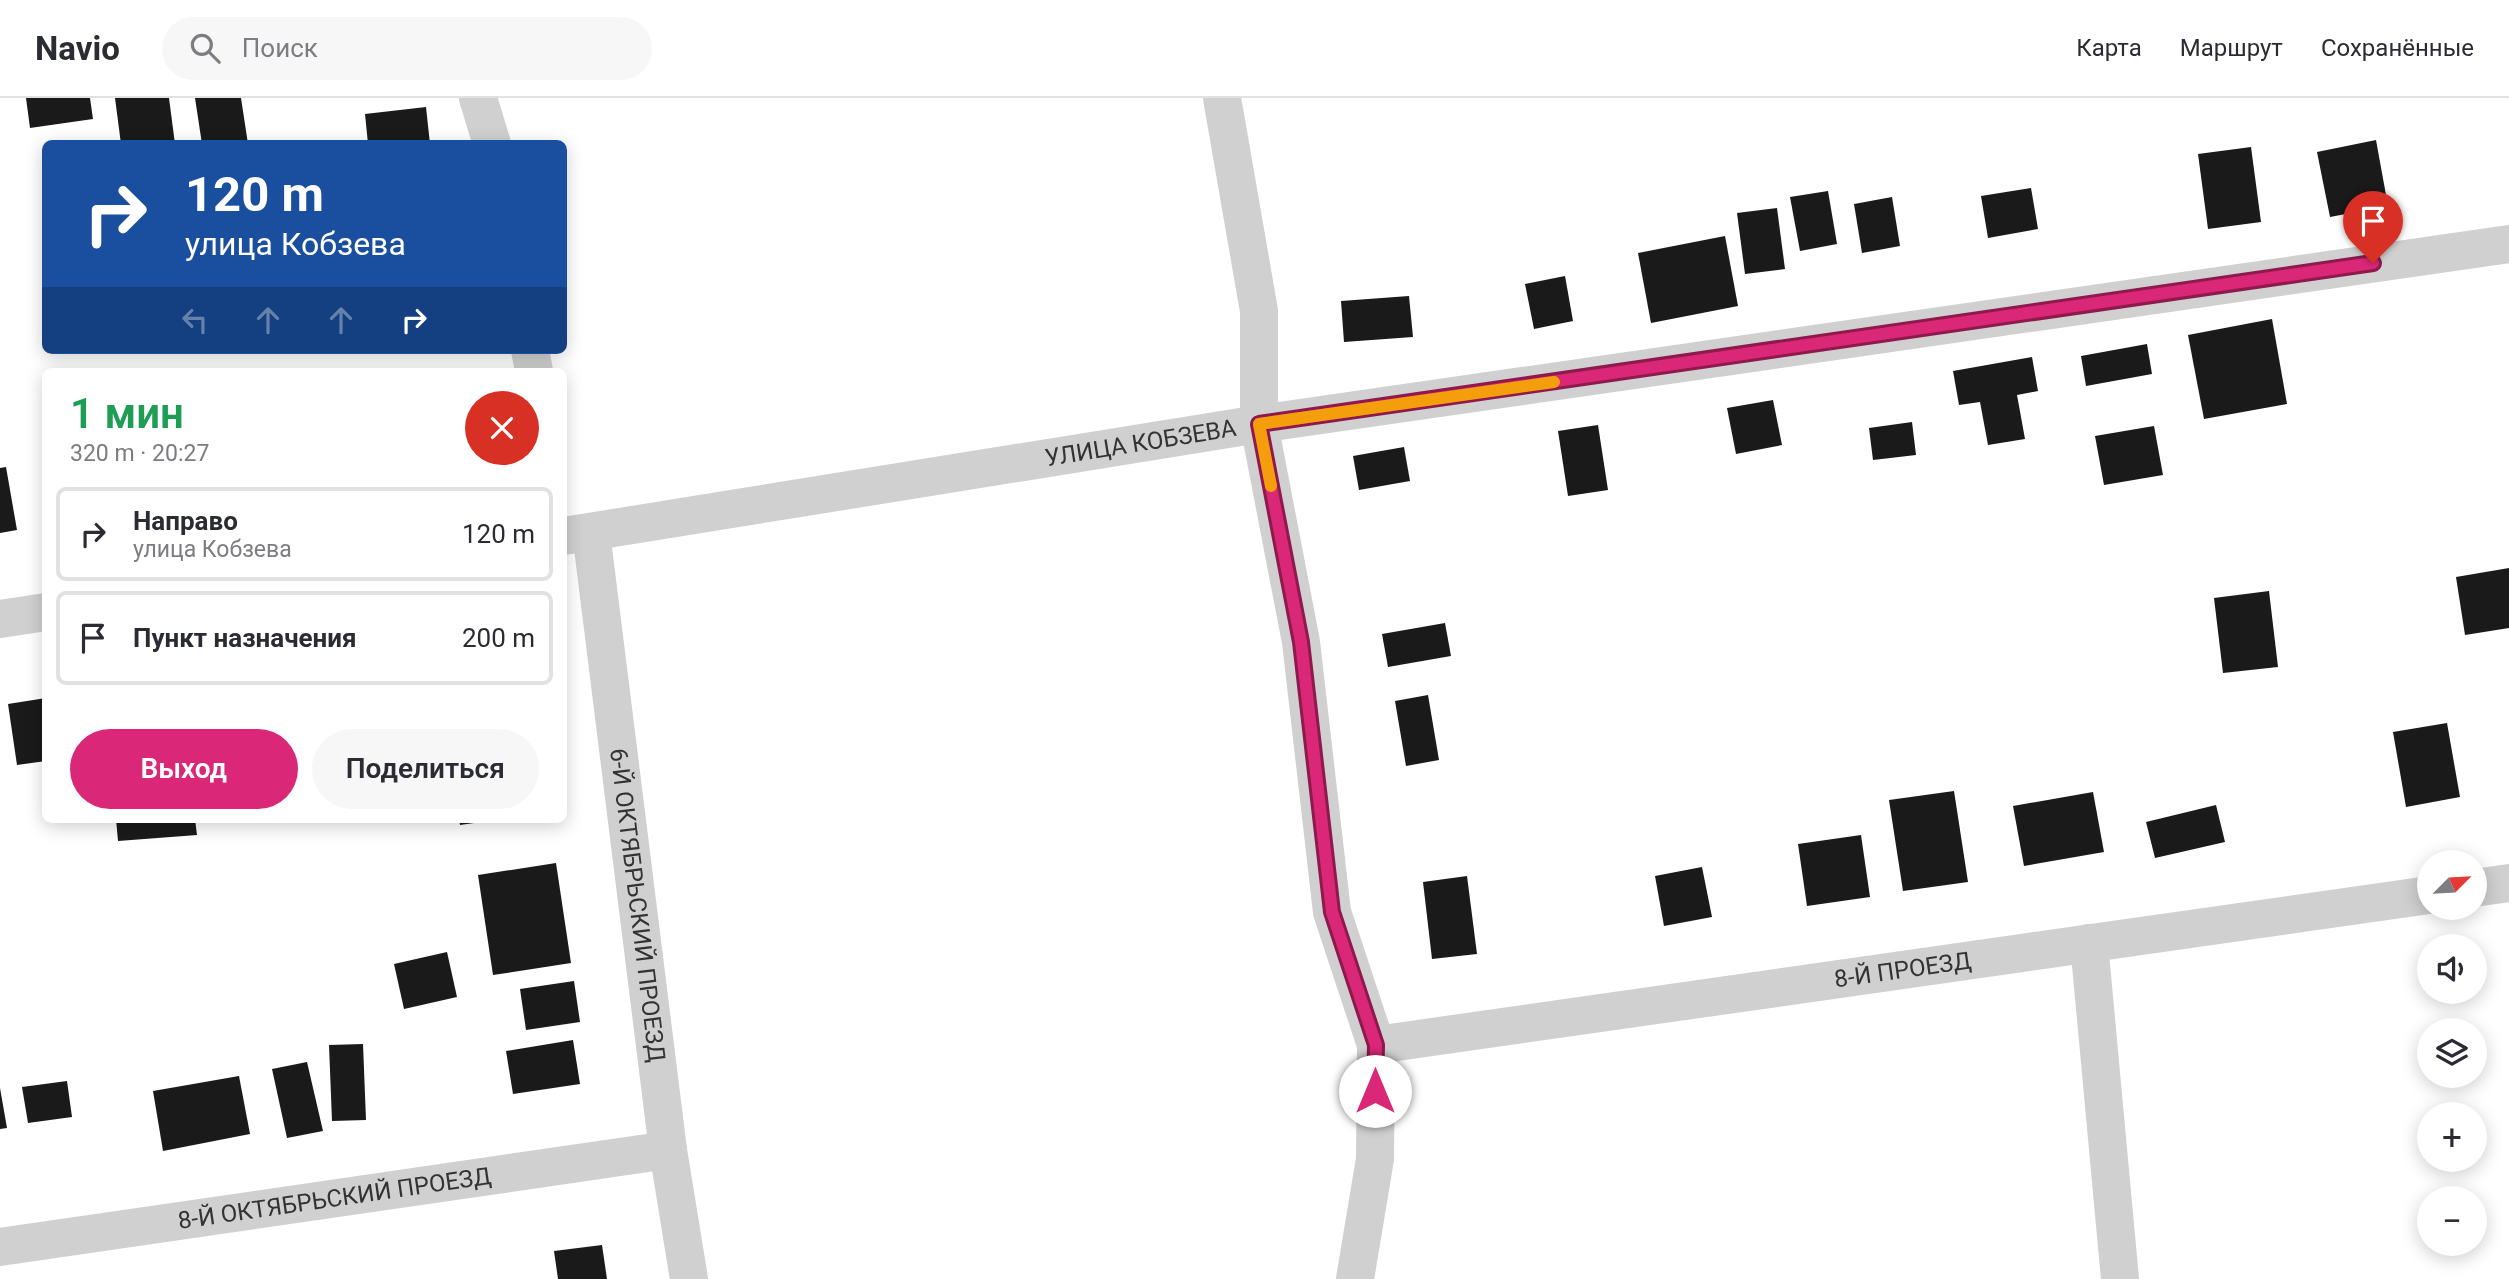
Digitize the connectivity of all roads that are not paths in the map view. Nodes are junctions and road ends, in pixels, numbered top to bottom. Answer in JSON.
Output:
{"nodes":[{"id":1,"x":478,"y":98,"type":"edge"},
{"id":2,"x":1222,"y":98,"type":"edge"},
{"id":3,"x":491,"y":140,"type":"edge"},
{"id":4,"x":2509,"y":244,"type":"edge"},
{"id":5,"x":1259,"y":424,"type":"junction"},
{"id":6,"x":577,"y":534,"type":"edge"},
{"id":7,"x":42,"y":613,"type":"edge"},
{"id":8,"x":0,"y":619,"type":"edge"},
{"id":9,"x":2509,"y":883,"type":"edge"},
{"id":10,"x":2487,"y":886,"type":"edge"},
{"id":11,"x":2417,"y":897,"type":"edge"},
{"id":12,"x":2089,"y":943,"type":"junction"},
{"id":13,"x":1376,"y":1045,"type":"junction"},
{"id":14,"x":668,"y":1150,"type":"junction"},
{"id":15,"x":0,"y":1247,"type":"edge"},
{"id":16,"x":689,"y":1279,"type":"edge"},
{"id":17,"x":1355,"y":1279,"type":"edge"},
{"id":18,"x":2120,"y":1279,"type":"edge"}],
"edges":[{"from":1,"to":3,"type":"street"},
{"from":2,"to":5,"type":"street"},
{"from":4,"to":5,"type":"street","name":"УЛИЦА КОБЗЕВА"},
{"from":5,"to":6,"type":"street","name":"УЛИЦА КОБЗЕВА"},
{"from":5,"to":13,"type":"street"},
{"from":6,"to":14,"type":"street","name":"6-Й ОКТЯБРЬСКИЙ ПРОЕЗД"},
{"from":7,"to":8,"type":"street"},
{"from":9,"to":10,"type":"street"},
{"from":11,"to":12,"type":"street","name":"8-Й ПРОЕЗД"},
{"from":12,"to":13,"type":"street","name":"8-Й ПРОЕЗД"},
{"from":12,"to":18,"type":"street"},
{"from":13,"to":17,"type":"street"},
{"from":14,"to":15,"type":"street","name":"8-Й ОКТЯБРЬСКИЙ ПРОЕЗД"},
{"from":14,"to":16,"type":"street","name":"6-Й ОКТЯБРЬСКИЙ ПРОЕЗД"}]}
